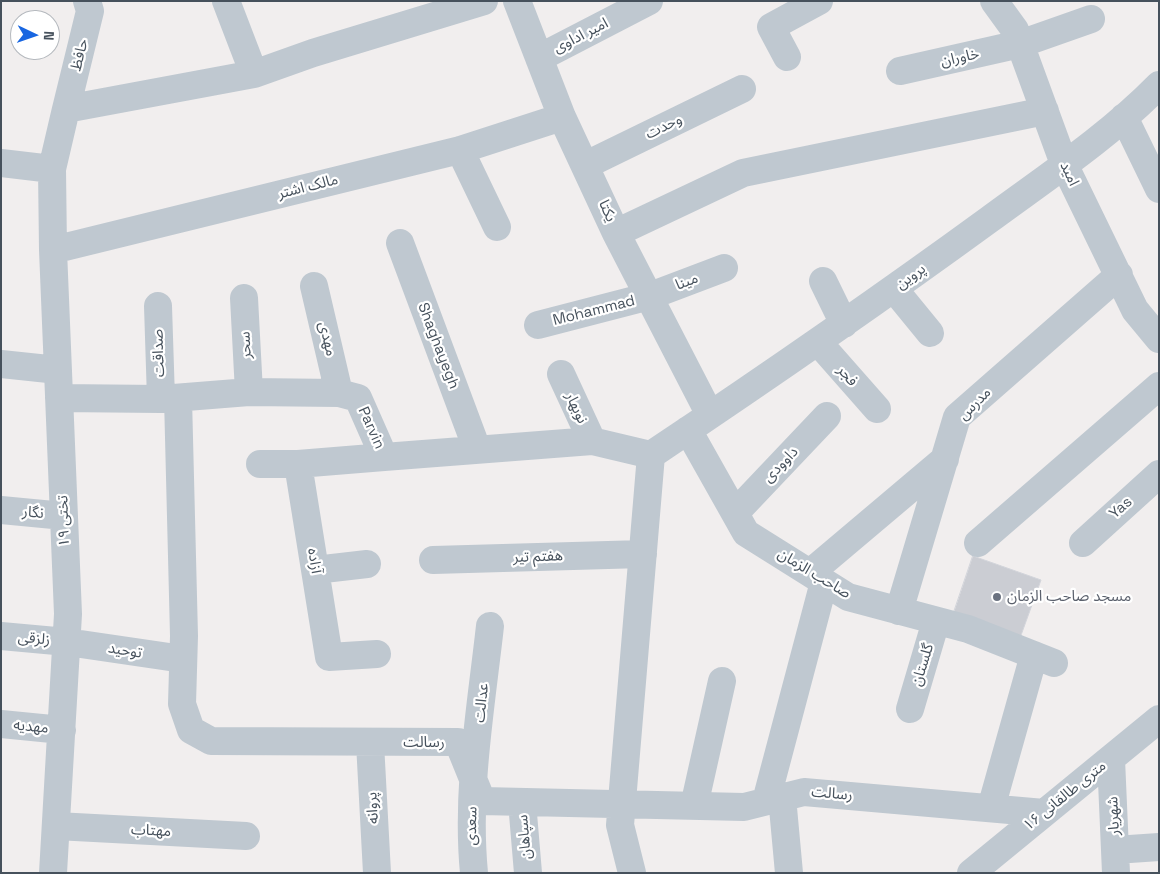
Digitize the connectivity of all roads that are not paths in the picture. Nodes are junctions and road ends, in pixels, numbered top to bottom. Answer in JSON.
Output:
{"nodes":[{"id":1,"x":87,"y":1,"type":"edge"},
{"id":2,"x":226,"y":1,"type":"edge"},
{"id":3,"x":484,"y":1,"type":"edge"},
{"id":4,"x":517,"y":1,"type":"edge"},
{"id":5,"x":649,"y":1,"type":"edge"},
{"id":6,"x":819,"y":1,"type":"edge"},
{"id":7,"x":994,"y":1,"type":"edge"},
{"id":8,"x":1091,"y":19,"type":"dead end"},
{"id":9,"x":1020,"y":44,"type":"junction"},
{"id":10,"x":787,"y":57,"type":"dead end"},
{"id":11,"x":539,"y":58,"type":"junction"},
{"id":12,"x":900,"y":71,"type":"dead end"},
{"id":13,"x":254,"y":74,"type":"junction"},
{"id":14,"x":1159,"y":85,"type":"edge"},
{"id":15,"x":742,"y":89,"type":"dead end"},
{"id":16,"x":66,"y":109,"type":"junction"},
{"id":17,"x":1045,"y":111,"type":"junction"},
{"id":18,"x":562,"y":117,"type":"junction"},
{"id":19,"x":1124,"y":117,"type":"junction"},
{"id":20,"x":460,"y":150,"type":"junction"},
{"id":21,"x":1,"y":163,"type":"edge"},
{"id":22,"x":1064,"y":164,"type":"junction"},
{"id":23,"x":586,"y":165,"type":"junction"},
{"id":24,"x":52,"y":169,"type":"junction"},
{"id":25,"x":1159,"y":189,"type":"edge"},
{"id":26,"x":497,"y":227,"type":"dead end"},
{"id":27,"x":616,"y":233,"type":"junction"},
{"id":28,"x":400,"y":243,"type":"dead end"},
{"id":29,"x":52,"y":250,"type":"junction"},
{"id":30,"x":724,"y":268,"type":"dead end"},
{"id":31,"x":1119,"y":276,"type":"junction"},
{"id":32,"x":823,"y":281,"type":"dead end"},
{"id":33,"x":314,"y":286,"type":"dead end"},
{"id":34,"x":894,"y":289,"type":"junction"},
{"id":35,"x":650,"y":296,"type":"junction"},
{"id":36,"x":244,"y":298,"type":"dead end"},
{"id":37,"x":158,"y":306,"type":"dead end"},
{"id":38,"x":844,"y":324,"type":"junction"},
{"id":39,"x":538,"y":325,"type":"dead end"},
{"id":40,"x":930,"y":333,"type":"dead end"},
{"id":41,"x":1159,"y":340,"type":"edge"},
{"id":42,"x":818,"y":342,"type":"junction"},
{"id":43,"x":1,"y":364,"type":"edge"},
{"id":44,"x":58,"y":370,"type":"junction"},
{"id":45,"x":561,"y":374,"type":"dead end"},
{"id":46,"x":1159,"y":386,"type":"edge"},
{"id":47,"x":249,"y":392,"type":"junction"},
{"id":48,"x":339,"y":393,"type":"junction"},
{"id":49,"x":59,"y":398,"type":"junction"},
{"id":50,"x":169,"y":398,"type":"junction"},
{"id":51,"x":876,"y":409,"type":"dead end"},
{"id":52,"x":710,"y":415,"type":"junction"},
{"id":53,"x":827,"y":416,"type":"dead end"},
{"id":54,"x":688,"y":430,"type":"junction"},
{"id":55,"x":592,"y":441,"type":"junction"},
{"id":56,"x":477,"y":449,"type":"junction"},
{"id":57,"x":652,"y":455,"type":"junction"},
{"id":58,"x":384,"y":457,"type":"junction"},
{"id":59,"x":945,"y":458,"type":"junction"},
{"id":60,"x":260,"y":464,"type":"dead end"},
{"id":61,"x":298,"y":464,"type":"junction"},
{"id":62,"x":1159,"y":474,"type":"edge"},
{"id":63,"x":1,"y":510,"type":"edge"},
{"id":64,"x":735,"y":513,"type":"junction"},
{"id":65,"x":64,"y":516,"type":"junction"},
{"id":66,"x":1083,"y":542,"type":"dead end"},
{"id":67,"x":978,"y":543,"type":"dead end"},
{"id":68,"x":643,"y":554,"type":"junction"},
{"id":69,"x":433,"y":560,"type":"dead end"},
{"id":70,"x":367,"y":564,"type":"dead end"},
{"id":71,"x":315,"y":570,"type":"junction"},
{"id":72,"x":817,"y":577,"type":"junction"},
{"id":73,"x":899,"y":611,"type":"junction"},
{"id":74,"x":936,"y":621,"type":"junction"},
{"id":75,"x":490,"y":626,"type":"dead end"},
{"id":76,"x":1,"y":636,"type":"edge"},
{"id":77,"x":67,"y":642,"type":"junction"},
{"id":78,"x":377,"y":654,"type":"dead end"},
{"id":79,"x":183,"y":659,"type":"junction"},
{"id":80,"x":722,"y":681,"type":"dead end"},
{"id":81,"x":910,"y":709,"type":"dead end"},
{"id":82,"x":1159,"y":720,"type":"edge"},
{"id":83,"x":1,"y":724,"type":"edge"},
{"id":84,"x":62,"y":730,"type":"junction"},
{"id":85,"x":191,"y":730,"type":"joint"},
{"id":86,"x":370,"y":743,"type":"junction"},
{"id":87,"x":1111,"y":758,"type":"junction"},
{"id":88,"x":474,"y":780,"type":"junction"},
{"id":89,"x":774,"y":800,"type":"junction"},
{"id":90,"x":522,"y":802,"type":"junction"},
{"id":91,"x":694,"y":806,"type":"junction"},
{"id":92,"x":991,"y":808,"type":"junction"},
{"id":93,"x":1044,"y":813,"type":"junction"},
{"id":94,"x":621,"y":815,"type":"junction"},
{"id":95,"x":56,"y":826,"type":"junction"},
{"id":96,"x":246,"y":836,"type":"dead end"},
{"id":97,"x":1159,"y":847,"type":"edge"},
{"id":98,"x":1116,"y":862,"type":"edge"},
{"id":99,"x":53,"y":873,"type":"edge"},
{"id":100,"x":377,"y":873,"type":"edge"},
{"id":101,"x":474,"y":873,"type":"edge"},
{"id":102,"x":528,"y":873,"type":"edge"},
{"id":103,"x":632,"y":873,"type":"edge"},
{"id":104,"x":790,"y":873,"type":"edge"},
{"id":105,"x":971,"y":873,"type":"edge"}],
"edges":[{"from":1,"to":16,"type":"street","name":"حافظ"},
{"from":2,"to":13,"type":"street"},
{"from":3,"to":13,"type":"street"},
{"from":4,"to":11,"type":"street","name":"یکتا"},
{"from":5,"to":11,"type":"street","name":"امیر اداوی"},
{"from":6,"to":10,"type":"street"},
{"from":7,"to":9,"type":"street","name":"امید"},
{"from":8,"to":9,"type":"street","name":"خاوران"},
{"from":9,"to":12,"type":"street","name":"خاوران"},
{"from":9,"to":17,"type":"street","name":"امید"},
{"from":11,"to":18,"type":"street","name":"یکتا"},
{"from":13,"to":16,"type":"street"},
{"from":14,"to":19,"type":"street","name":"پروین"},
{"from":15,"to":23,"type":"street","name":"وحدت"},
{"from":16,"to":24,"type":"street","name":"حافظ"},
{"from":17,"to":22,"type":"street","name":"امید"},
{"from":17,"to":27,"type":"street"},
{"from":18,"to":20,"type":"street","name":"مالک اشتر"},
{"from":18,"to":23,"type":"street","name":"یکتا"},
{"from":19,"to":22,"type":"street","name":"پروین"},
{"from":19,"to":25,"type":"street"},
{"from":20,"to":26,"type":"street"},
{"from":20,"to":29,"type":"street","name":"مالک اشتر"},
{"from":21,"to":24,"type":"street"},
{"from":22,"to":31,"type":"street","name":"امید"},
{"from":22,"to":34,"type":"street","name":"پروین"},
{"from":23,"to":27,"type":"street","name":"یکتا"},
{"from":24,"to":29,"type":"street","name":"تختی ۱۹"},
{"from":27,"to":35,"type":"street","name":"یکتا"},
{"from":28,"to":56,"type":"street","name":"Shaghayegh"},
{"from":29,"to":44,"type":"street","name":"تختی ۱۹"},
{"from":30,"to":35,"type":"street","name":"مینا"},
{"from":31,"to":41,"type":"street","name":"امید"},
{"from":31,"to":59,"type":"street","name":"مدرس"},
{"from":32,"to":38,"type":"street"},
{"from":33,"to":48,"type":"street","name":"مهدی"},
{"from":34,"to":38,"type":"street","name":"پروین"},
{"from":34,"to":40,"type":"street"},
{"from":35,"to":39,"type":"street","name":"Mohammad"},
{"from":35,"to":52,"type":"street","name":"یکتا"},
{"from":36,"to":47,"type":"street","name":"سحر"},
{"from":37,"to":50,"type":"street","name":"صداقت"},
{"from":38,"to":42,"type":"street","name":"پروین"},
{"from":42,"to":51,"type":"street","name":"فجر"},
{"from":42,"to":52,"type":"street","name":"پروین"},
{"from":43,"to":44,"type":"street"},
{"from":44,"to":49,"type":"street","name":"تختی ۱۹"},
{"from":45,"to":55,"type":"street","name":"نوبهار"},
{"from":46,"to":67,"type":"street"},
{"from":47,"to":48,"type":"street","name":"Parvin"},
{"from":47,"to":50,"type":"street","name":"Parvin"},
{"from":48,"to":58,"type":"street","name":"Parvin"},
{"from":49,"to":50,"type":"street","name":"Parvin"},
{"from":49,"to":65,"type":"street","name":"تختی ۱۹"},
{"from":50,"to":79,"type":"street","name":"صداقت"},
{"from":52,"to":54,"type":"street","name":"پروین"},
{"from":53,"to":64,"type":"street","name":"داوودی"},
{"from":54,"to":57,"type":"street","name":"پروین"},
{"from":54,"to":64,"type":"street","name":"صاحب الزمان"},
{"from":55,"to":56,"type":"street","name":"Parvin"},
{"from":55,"to":57,"type":"street","name":"Parvin"},
{"from":56,"to":58,"type":"street","name":"Parvin"},
{"from":57,"to":68,"type":"street"},
{"from":58,"to":61,"type":"street"},
{"from":59,"to":72,"type":"street"},
{"from":59,"to":73,"type":"street","name":"مدرس"},
{"from":60,"to":61,"type":"street"},
{"from":61,"to":71,"type":"street","name":"آزاده"},
{"from":62,"to":66,"type":"street","name":"Yas"},
{"from":63,"to":65,"type":"street","name":"نگار"},
{"from":64,"to":72,"type":"street","name":"صاحب الزمان"},
{"from":65,"to":77,"type":"street","name":"تختی ۱۹"},
{"from":68,"to":69,"type":"street","name":"هفتم تیر"},
{"from":68,"to":94,"type":"street"},
{"from":70,"to":71,"type":"street"},
{"from":71,"to":78,"type":"street","name":"آزاده"},
{"from":72,"to":73,"type":"street","name":"صاحب الزمان"},
{"from":72,"to":89,"type":"street"},
{"from":73,"to":74,"type":"street","name":"صاحب الزمان"},
{"from":74,"to":81,"type":"street","name":"گلستان"},
{"from":74,"to":92,"type":"street","name":"صاحب الزمان"},
{"from":75,"to":88,"type":"street","name":"عدالت"},
{"from":76,"to":77,"type":"street","name":"زلزقی"},
{"from":77,"to":79,"type":"street","name":"توحید"},
{"from":77,"to":84,"type":"street","name":"تختی ۱۹"},
{"from":79,"to":85,"type":"street","name":"صداقت"},
{"from":80,"to":91,"type":"street"},
{"from":82,"to":87,"type":"street","name":"۱۶ متری طالقانی"},
{"from":83,"to":84,"type":"street","name":"مهدیه"},
{"from":84,"to":95,"type":"street","name":"تختی ۱۹"},
{"from":85,"to":86,"type":"street","name":"رسالت"},
{"from":86,"to":88,"type":"street","name":"رسالت"},
{"from":86,"to":100,"type":"street","name":"پروانه"},
{"from":87,"to":93,"type":"street","name":"۱۶ متری طالقانی"},
{"from":87,"to":98,"type":"street","name":"شهریار"},
{"from":88,"to":90,"type":"street","name":"رسالت"},
{"from":88,"to":101,"type":"street","name":"سعدی"},
{"from":89,"to":91,"type":"street","name":"رسالت"},
{"from":89,"to":92,"type":"street","name":"رسالت"},
{"from":89,"to":104,"type":"street"},
{"from":90,"to":94,"type":"street","name":"رسالت"},
{"from":90,"to":102,"type":"street","name":"سپاهان"},
{"from":91,"to":94,"type":"street","name":"رسالت"},
{"from":92,"to":93,"type":"street","name":"رسالت"},
{"from":93,"to":105,"type":"street","name":"۱۶ متری طالقانی"},
{"from":94,"to":103,"type":"street"},
{"from":95,"to":96,"type":"street","name":"مهتاب"},
{"from":95,"to":99,"type":"street","name":"تختی ۱۹"},
{"from":97,"to":98,"type":"street"}]}
